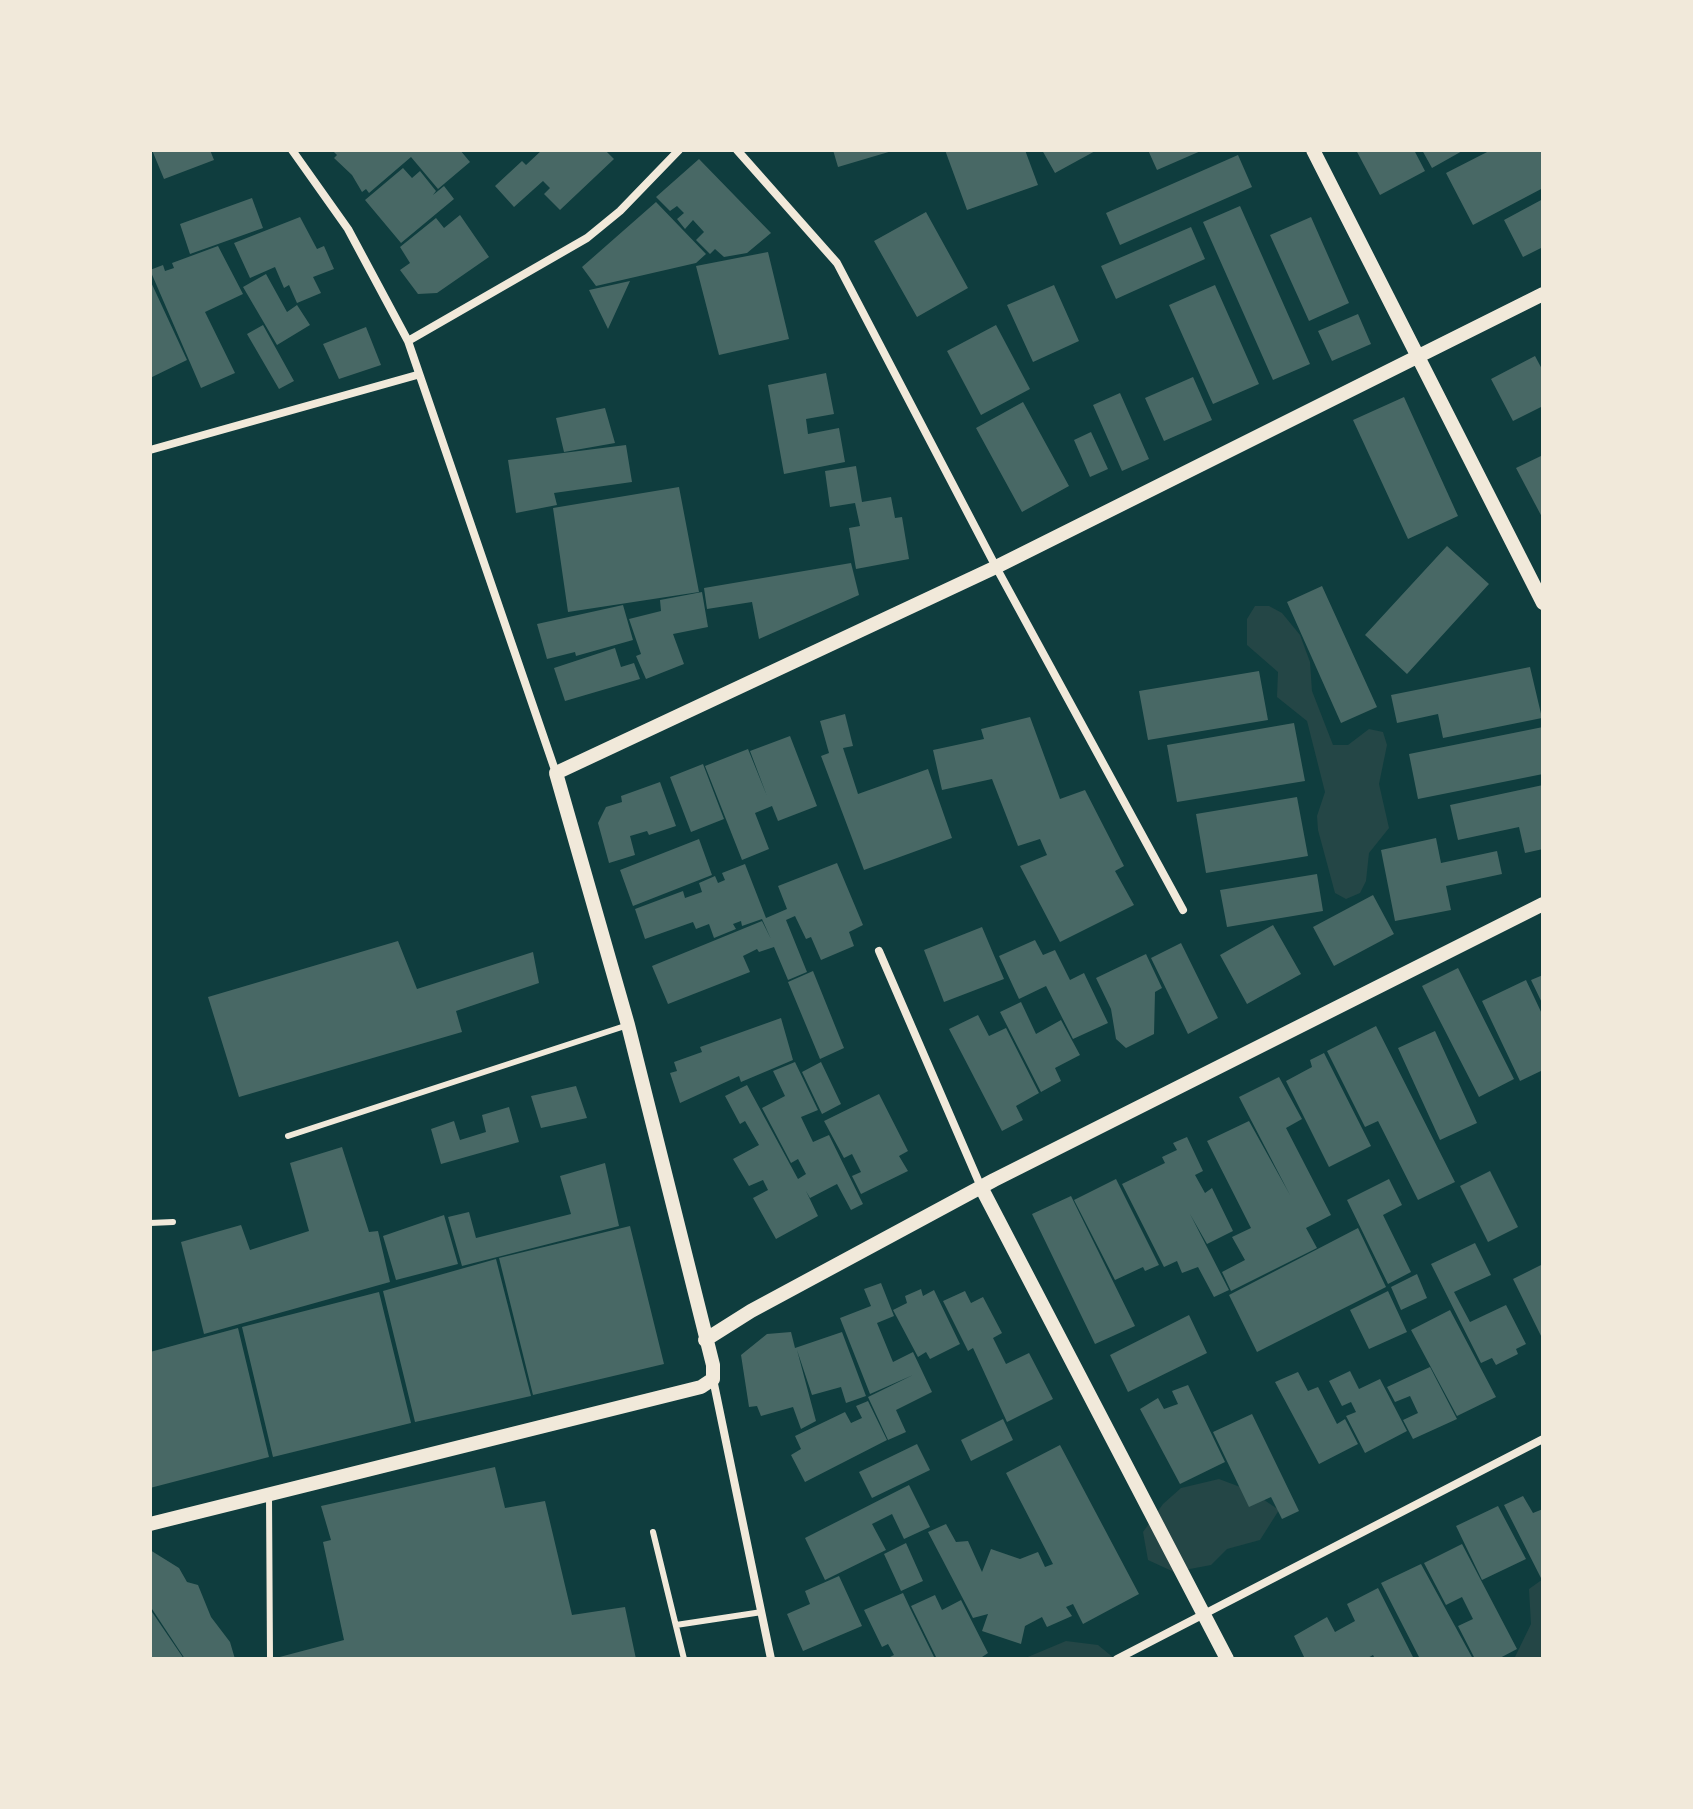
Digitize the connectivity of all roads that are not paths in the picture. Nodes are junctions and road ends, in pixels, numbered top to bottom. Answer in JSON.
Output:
{"nodes":[{"id":1,"x":292,"y":150,"type":"edge"},
{"id":2,"x":679,"y":150,"type":"edge"},
{"id":3,"x":737,"y":150,"type":"edge"},
{"id":4,"x":1313,"y":150,"type":"edge"},
{"id":5,"x":1543,"y":294,"type":"edge"},
{"id":6,"x":408,"y":341,"type":"junction"},
{"id":7,"x":1420,"y":357,"type":"junction"},
{"id":8,"x":417,"y":375,"type":"junction"},
{"id":9,"x":150,"y":450,"type":"edge"},
{"id":10,"x":996,"y":567,"type":"junction"},
{"id":11,"x":1543,"y":603,"type":"edge"},
{"id":12,"x":556,"y":773,"type":"junction"},
{"id":13,"x":1543,"y":904,"type":"edge"},
{"id":14,"x":1183,"y":910,"type":"dead end"},
{"id":15,"x":879,"y":951,"type":"dead end"},
{"id":16,"x":628,"y":1025,"type":"junction"},
{"id":17,"x":288,"y":1136,"type":"dead end"},
{"id":18,"x":981,"y":1187,"type":"junction"},
{"id":19,"x":173,"y":1222,"type":"dead end"},
{"id":20,"x":150,"y":1223,"type":"edge"},
{"id":21,"x":705,"y":1340,"type":"junction"},
{"id":22,"x":713,"y":1379,"type":"junction"},
{"id":23,"x":1543,"y":1439,"type":"edge"},
{"id":24,"x":269,"y":1496,"type":"junction"},
{"id":25,"x":150,"y":1524,"type":"edge"},
{"id":26,"x":653,"y":1532,"type":"dead end"},
{"id":27,"x":762,"y":1612,"type":"junction"},
{"id":28,"x":1203,"y":1612,"type":"junction"},
{"id":29,"x":676,"y":1625,"type":"junction"},
{"id":30,"x":270,"y":1659,"type":"edge"},
{"id":31,"x":684,"y":1659,"type":"edge"},
{"id":32,"x":771,"y":1659,"type":"edge"},
{"id":33,"x":1117,"y":1659,"type":"edge"},
{"id":34,"x":1227,"y":1659,"type":"edge"}],
"edges":[{"from":1,"to":6,"type":"street"},
{"from":2,"to":6,"type":"street"},
{"from":3,"to":10,"type":"street"},
{"from":4,"to":7,"type":"street"},
{"from":5,"to":7,"type":"street"},
{"from":6,"to":8,"type":"street"},
{"from":7,"to":10,"type":"street"},
{"from":7,"to":11,"type":"street"},
{"from":8,"to":9,"type":"street"},
{"from":8,"to":12,"type":"street"},
{"from":10,"to":12,"type":"street"},
{"from":10,"to":14,"type":"street"},
{"from":12,"to":16,"type":"street"},
{"from":13,"to":18,"type":"street"},
{"from":15,"to":18,"type":"street"},
{"from":16,"to":17,"type":"lane"},
{"from":16,"to":21,"type":"street"},
{"from":18,"to":21,"type":"street"},
{"from":18,"to":28,"type":"street"},
{"from":19,"to":20,"type":"lane"},
{"from":21,"to":22,"type":"street"},
{"from":22,"to":24,"type":"street"},
{"from":22,"to":27,"type":"street"},
{"from":23,"to":28,"type":"street"},
{"from":24,"to":25,"type":"street"},
{"from":24,"to":30,"type":"lane"},
{"from":26,"to":29,"type":"lane"},
{"from":27,"to":29,"type":"lane"},
{"from":27,"to":32,"type":"street"},
{"from":28,"to":33,"type":"street"},
{"from":28,"to":34,"type":"street"},
{"from":29,"to":31,"type":"lane"}]}
